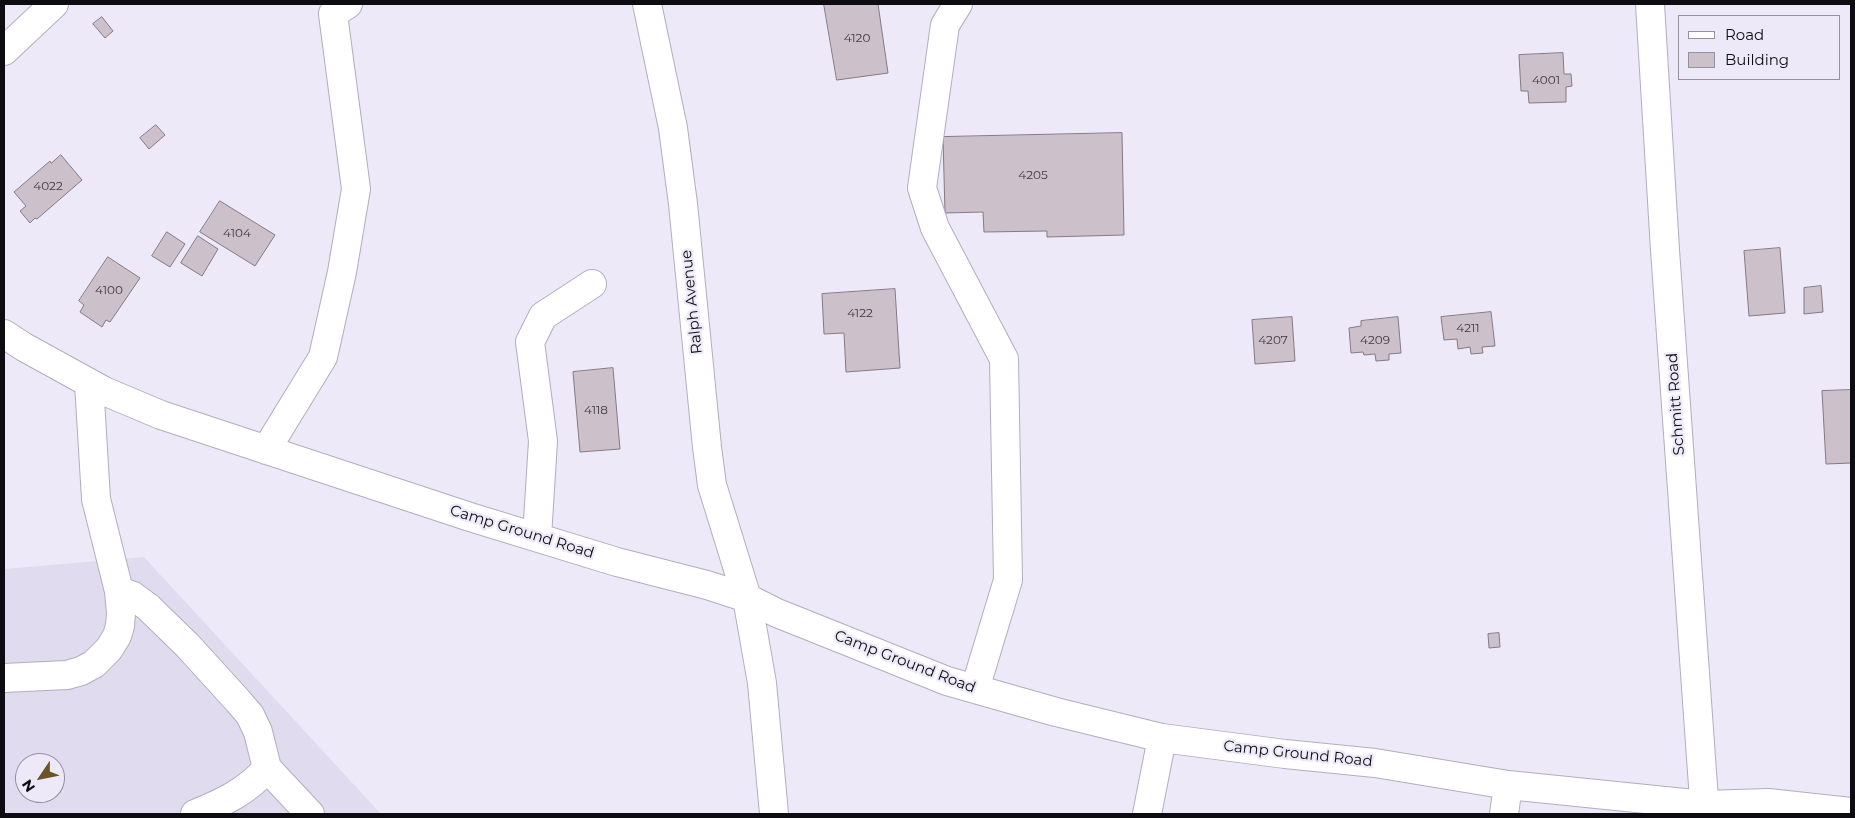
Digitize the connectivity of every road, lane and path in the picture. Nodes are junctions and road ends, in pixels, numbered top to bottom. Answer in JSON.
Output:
{"nodes":[{"id":1,"x":54,"y":4,"type":"edge"},
{"id":2,"x":348,"y":4,"type":"edge"},
{"id":3,"x":647,"y":4,"type":"edge"},
{"id":4,"x":958,"y":4,"type":"edge"},
{"id":5,"x":1650,"y":4,"type":"edge"},
{"id":6,"x":4,"y":51,"type":"edge"},
{"id":7,"x":592,"y":284,"type":"dead end"},
{"id":8,"x":4,"y":334,"type":"edge"},
{"id":9,"x":89,"y":383,"type":"junction"},
{"id":10,"x":266,"y":450,"type":"junction"},
{"id":11,"x":537,"y":537,"type":"junction"},
{"id":12,"x":118,"y":591,"type":"junction"},
{"id":13,"x":747,"y":598,"type":"junction"},
{"id":14,"x":4,"y":678,"type":"edge"},
{"id":15,"x":975,"y":689,"type":"junction"},
{"id":16,"x":1162,"y":738,"type":"junction"},
{"id":17,"x":267,"y":768,"type":"junction"},
{"id":18,"x":1508,"y":785,"type":"junction"},
{"id":19,"x":1704,"y":810,"type":"edge"},
{"id":20,"x":1802,"y":811,"type":"edge"},
{"id":21,"x":1851,"y":812,"type":"edge"},
{"id":22,"x":196,"y":814,"type":"edge"},
{"id":23,"x":310,"y":814,"type":"edge"},
{"id":24,"x":774,"y":814,"type":"edge"},
{"id":25,"x":1147,"y":814,"type":"edge"},
{"id":26,"x":1504,"y":814,"type":"edge"}],
"edges":[{"from":1,"to":6,"type":"street"},
{"from":2,"to":10,"type":"street"},
{"from":3,"to":13,"type":"street","name":"Ralph Avenue"},
{"from":4,"to":15,"type":"street"},
{"from":5,"to":19,"type":"street","name":"Schmitt Road"},
{"from":7,"to":11,"type":"street"},
{"from":8,"to":9,"type":"street","name":"Camp Ground Road"},
{"from":9,"to":10,"type":"street","name":"Camp Ground Road"},
{"from":9,"to":12,"type":"street"},
{"from":10,"to":11,"type":"street","name":"Camp Ground Road"},
{"from":11,"to":13,"type":"street","name":"Camp Ground Road"},
{"from":12,"to":14,"type":"street"},
{"from":12,"to":17,"type":"street"},
{"from":13,"to":15,"type":"street","name":"Camp Ground Road"},
{"from":13,"to":24,"type":"street","name":"Ralph Avenue"},
{"from":15,"to":16,"type":"street","name":"Camp Ground Road"},
{"from":16,"to":18,"type":"street","name":"Camp Ground Road"},
{"from":16,"to":25,"type":"street"},
{"from":17,"to":22,"type":"street"},
{"from":17,"to":23,"type":"street"},
{"from":18,"to":19,"type":"street","name":"Camp Ground Road"},
{"from":18,"to":26,"type":"street"},
{"from":19,"to":20,"type":"street","name":"Camp Ground Road"},
{"from":20,"to":21,"type":"street","name":"Camp Ground Road"}]}
